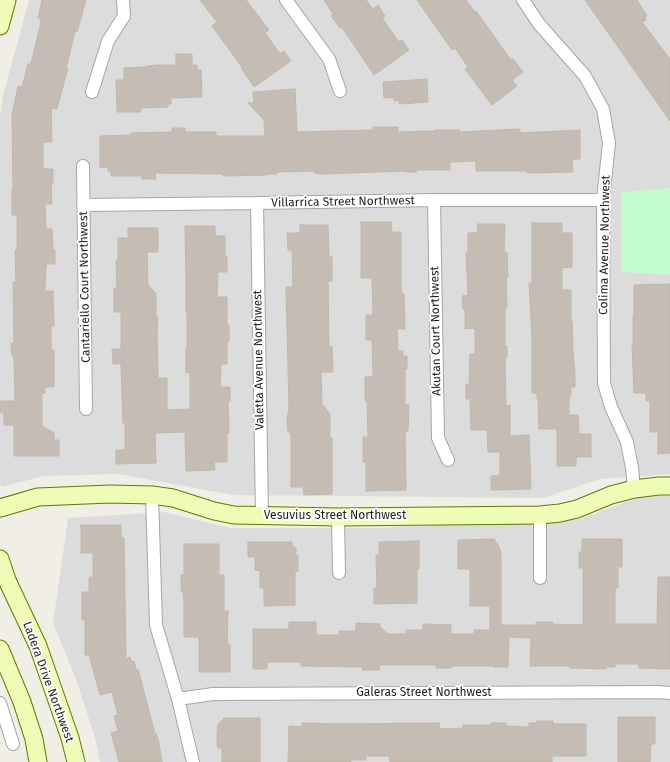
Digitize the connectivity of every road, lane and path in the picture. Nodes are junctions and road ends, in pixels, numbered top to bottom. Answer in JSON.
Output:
{"nodes":[{"id":1,"x":7,"y":0,"type":"edge"},
{"id":2,"x":123,"y":0,"type":"edge"},
{"id":3,"x":286,"y":0,"type":"edge"},
{"id":4,"x":523,"y":0,"type":"edge"},
{"id":5,"x":0,"y":26,"type":"edge"},
{"id":6,"x":340,"y":91,"type":"dead end"},
{"id":7,"x":92,"y":92,"type":"dead end"},
{"id":8,"x":83,"y":166,"type":"dead end"},
{"id":9,"x":434,"y":200,"type":"junction"},
{"id":10,"x":603,"y":200,"type":"junction"},
{"id":11,"x":257,"y":203,"type":"junction"},
{"id":12,"x":84,"y":204,"type":"junction"},
{"id":13,"x":86,"y":409,"type":"dead end"},
{"id":14,"x":448,"y":460,"type":"dead end"},
{"id":15,"x":670,"y":486,"type":"edge"},
{"id":16,"x":634,"y":489,"type":"junction"},
{"id":17,"x":152,"y":495,"type":"junction"},
{"id":18,"x":0,"y":508,"type":"edge"},
{"id":19,"x":540,"y":515,"type":"junction"},
{"id":20,"x":262,"y":516,"type":"junction"},
{"id":21,"x":338,"y":517,"type":"junction"},
{"id":22,"x":0,"y":559,"type":"edge"},
{"id":23,"x":338,"y":573,"type":"dead end"},
{"id":24,"x":540,"y":578,"type":"dead end"},
{"id":25,"x":0,"y":649,"type":"edge"},
{"id":26,"x":670,"y":693,"type":"edge"},
{"id":27,"x":178,"y":699,"type":"junction"},
{"id":28,"x":0,"y":703,"type":"edge"},
{"id":29,"x":13,"y":744,"type":"dead end"},
{"id":30,"x":38,"y":762,"type":"edge"},
{"id":31,"x":76,"y":762,"type":"edge"},
{"id":32,"x":193,"y":762,"type":"edge"}],
"edges":[{"from":1,"to":5,"type":"street"},
{"from":2,"to":7,"type":"street"},
{"from":3,"to":6,"type":"street"},
{"from":4,"to":10,"type":"street","name":"Colima Avenue Northwest"},
{"from":8,"to":12,"type":"street","name":"Cantariello Court Northwest"},
{"from":9,"to":10,"type":"street","name":"Villarrica Street Northwest"},
{"from":9,"to":11,"type":"street","name":"Villarrica Street Northwest"},
{"from":9,"to":14,"type":"street","name":"Akutan Court Northwest"},
{"from":10,"to":16,"type":"street","name":"Colima Avenue Northwest"},
{"from":11,"to":12,"type":"street","name":"Villarrica Street Northwest"},
{"from":11,"to":20,"type":"street","name":"Valetta Avenue Northwest"},
{"from":12,"to":13,"type":"street","name":"Cantariello Court Northwest"},
{"from":15,"to":16,"type":"street","name":"Vesuvius Street Northwest"},
{"from":16,"to":19,"type":"street","name":"Vesuvius Street Northwest"},
{"from":17,"to":18,"type":"street","name":"Vesuvius Street Northwest"},
{"from":17,"to":20,"type":"street","name":"Vesuvius Street Northwest"},
{"from":17,"to":27,"type":"street"},
{"from":19,"to":21,"type":"street","name":"Vesuvius Street Northwest"},
{"from":19,"to":24,"type":"street"},
{"from":20,"to":21,"type":"street","name":"Vesuvius Street Northwest"},
{"from":21,"to":23,"type":"street"},
{"from":22,"to":31,"type":"street","name":"Ladera Drive Northwest"},
{"from":25,"to":30,"type":"street"},
{"from":26,"to":27,"type":"street","name":"Galeras Street Northwest"},
{"from":27,"to":32,"type":"street"},
{"from":28,"to":29,"type":"street"}]}
